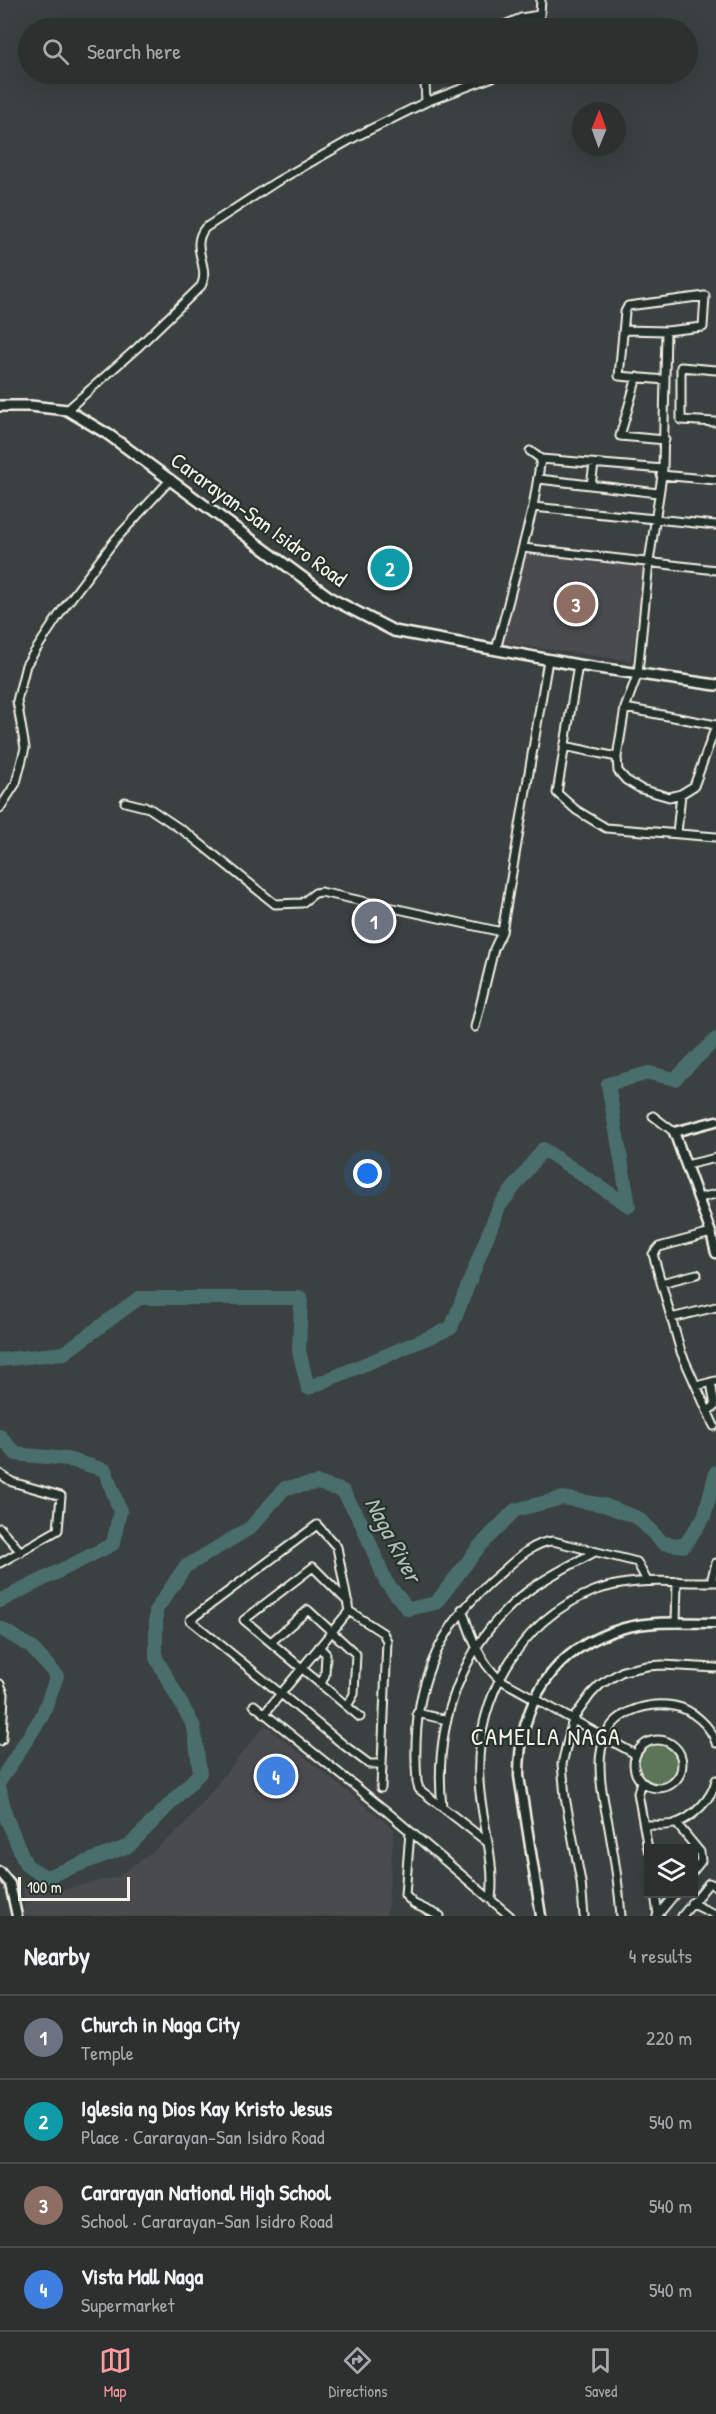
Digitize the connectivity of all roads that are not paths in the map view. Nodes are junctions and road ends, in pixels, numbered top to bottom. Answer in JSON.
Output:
{"nodes":[{"id":1,"x":541,"y":0,"type":"edge"},
{"id":2,"x":539,"y":15,"type":"joint"},
{"id":3,"x":520,"y":18,"type":"edge"},
{"id":4,"x":425,"y":84,"type":"edge"},
{"id":5,"x":474,"y":84,"type":"edge"},
{"id":6,"x":426,"y":102,"type":"junction"},
{"id":7,"x":624,"y":330,"type":"junction"},
{"id":8,"x":666,"y":331,"type":"junction"},
{"id":9,"x":716,"y":370,"type":"edge"},
{"id":10,"x":637,"y":377,"type":"junction"},
{"id":11,"x":665,"y":380,"type":"junction"},
{"id":12,"x":0,"y":406,"type":"edge"},
{"id":13,"x":67,"y":410,"type":"junction"},
{"id":14,"x":716,"y":422,"type":"edge"},
{"id":15,"x":664,"y":440,"type":"junction"},
{"id":16,"x":530,"y":451,"type":"dead end"},
{"id":17,"x":541,"y":459,"type":"junction"},
{"id":18,"x":594,"y":464,"type":"junction"},
{"id":19,"x":662,"y":472,"type":"junction"},
{"id":20,"x":171,"y":479,"type":"junction"},
{"id":21,"x":539,"y":479,"type":"junction"},
{"id":22,"x":716,"y":480,"type":"edge"},
{"id":23,"x":591,"y":485,"type":"junction"},
{"id":24,"x":658,"y":493,"type":"junction"},
{"id":25,"x":533,"y":507,"type":"junction"},
{"id":26,"x":655,"y":518,"type":"junction"},
{"id":27,"x":716,"y":525,"type":"edge"},
{"id":28,"x":523,"y":548,"type":"junction"},
{"id":29,"x":649,"y":562,"type":"junction"},
{"id":30,"x":716,"y":570,"type":"edge"},
{"id":31,"x":496,"y":650,"type":"junction"},
{"id":32,"x":548,"y":660,"type":"junction"},
{"id":33,"x":578,"y":665,"type":"junction"},
{"id":34,"x":638,"y":673,"type":"junction"},
{"id":35,"x":716,"y":685,"type":"edge"},
{"id":36,"x":625,"y":708,"type":"junction"},
{"id":37,"x":716,"y":726,"type":"edge"},
{"id":38,"x":564,"y":746,"type":"junction"},
{"id":39,"x":617,"y":757,"type":"junction"},
{"id":40,"x":681,"y":795,"type":"junction"},
{"id":41,"x":124,"y":802,"type":"dead end"},
{"id":42,"x":0,"y":808,"type":"edge"},
{"id":43,"x":677,"y":833,"type":"junction"},
{"id":44,"x":716,"y":837,"type":"edge"},
{"id":45,"x":502,"y":932,"type":"junction"},
{"id":46,"x":475,"y":1027,"type":"dead end"},
{"id":47,"x":653,"y":1116,"type":"dead end"},
{"id":48,"x":716,"y":1121,"type":"edge"},
{"id":49,"x":674,"y":1132,"type":"junction"},
{"id":50,"x":716,"y":1158,"type":"edge"},
{"id":51,"x":686,"y":1165,"type":"junction"},
{"id":52,"x":716,"y":1194,"type":"edge"},
{"id":53,"x":699,"y":1198,"type":"junction"},
{"id":54,"x":711,"y":1233,"type":"junction"},
{"id":55,"x":716,"y":1253,"type":"edge"},
{"id":56,"x":698,"y":1274,"type":"dead end"},
{"id":57,"x":661,"y":1283,"type":"junction"},
{"id":58,"x":716,"y":1307,"type":"edge"},
{"id":59,"x":671,"y":1318,"type":"junction"},
{"id":60,"x":713,"y":1382,"type":"edge"},
{"id":61,"x":696,"y":1386,"type":"junction"},
{"id":62,"x":707,"y":1411,"type":"junction"},
{"id":63,"x":714,"y":1426,"type":"dead end"},
{"id":64,"x":0,"y":1474,"type":"edge"},
{"id":65,"x":0,"y":1528,"type":"edge"},
{"id":66,"x":21,"y":1552,"type":"junction"},
{"id":67,"x":595,"y":1552,"type":"junction"},
{"id":68,"x":0,"y":1563,"type":"edge"},
{"id":69,"x":716,"y":1563,"type":"edge"},
{"id":70,"x":647,"y":1581,"type":"junction"},
{"id":71,"x":677,"y":1581,"type":"junction"},
{"id":72,"x":713,"y":1582,"type":"edge"},
{"id":73,"x":348,"y":1602,"type":"junction"},
{"id":74,"x":462,"y":1609,"type":"junction"},
{"id":75,"x":349,"y":1611,"type":"junction"},
{"id":76,"x":676,"y":1623,"type":"junction"},
{"id":77,"x":716,"y":1623,"type":"edge"},
{"id":78,"x":332,"y":1632,"type":"junction"},
{"id":79,"x":271,"y":1642,"type":"junction"},
{"id":80,"x":319,"y":1647,"type":"junction"},
{"id":81,"x":475,"y":1649,"type":"junction"},
{"id":82,"x":302,"y":1668,"type":"junction"},
{"id":83,"x":716,"y":1668,"type":"edge"},
{"id":84,"x":499,"y":1679,"type":"junction"},
{"id":85,"x":0,"y":1684,"type":"edge"},
{"id":86,"x":321,"y":1684,"type":"junction"},
{"id":87,"x":281,"y":1693,"type":"junction"},
{"id":88,"x":533,"y":1699,"type":"junction"},
{"id":89,"x":254,"y":1705,"type":"dead end"},
{"id":90,"x":347,"y":1706,"type":"junction"},
{"id":91,"x":265,"y":1713,"type":"junction"},
{"id":92,"x":417,"y":1713,"type":"junction"},
{"id":93,"x":360,"y":1717,"type":"dead end"},
{"id":94,"x":573,"y":1719,"type":"junction"},
{"id":95,"x":447,"y":1720,"type":"junction"},
{"id":96,"x":714,"y":1730,"type":"edge"},
{"id":97,"x":605,"y":1736,"type":"junction"},
{"id":98,"x":1,"y":1739,"type":"edge"},
{"id":99,"x":716,"y":1743,"type":"edge"},
{"id":100,"x":635,"y":1754,"type":"junction"},
{"id":101,"x":382,"y":1764,"type":"junction"},
{"id":102,"x":716,"y":1779,"type":"edge"},
{"id":103,"x":641,"y":1781,"type":"junction"},
{"id":104,"x":381,"y":1788,"type":"dead end"},
{"id":105,"x":707,"y":1800,"type":"junction"},
{"id":106,"x":716,"y":1805,"type":"edge"},
{"id":107,"x":442,"y":1807,"type":"junction"},
{"id":108,"x":676,"y":1823,"type":"junction"},
{"id":109,"x":645,"y":1825,"type":"junction"},
{"id":110,"x":410,"y":1832,"type":"junction"},
{"id":111,"x":487,"y":1842,"type":"junction"},
{"id":112,"x":647,"y":1844,"type":"edge"},
{"id":113,"x":693,"y":1844,"type":"edge"},
{"id":114,"x":698,"y":1850,"type":"edge"},
{"id":115,"x":698,"y":1864,"type":"edge"},
{"id":116,"x":0,"y":1872,"type":"edge"},
{"id":117,"x":716,"y":1886,"type":"edge"},
{"id":118,"x":656,"y":1898,"type":"edge"},
{"id":119,"x":671,"y":1898,"type":"edge"},
{"id":120,"x":491,"y":1899,"type":"junction"},
{"id":121,"x":691,"y":1903,"type":"junction"},
{"id":122,"x":501,"y":1908,"type":"junction"},
{"id":123,"x":716,"y":1914,"type":"edge"},
{"id":124,"x":17,"y":1916,"type":"edge"},
{"id":125,"x":441,"y":1916,"type":"edge"},
{"id":126,"x":496,"y":1916,"type":"edge"},
{"id":127,"x":510,"y":1916,"type":"edge"},
{"id":128,"x":541,"y":1916,"type":"edge"},
{"id":129,"x":584,"y":1916,"type":"edge"},
{"id":130,"x":621,"y":1916,"type":"edge"},
{"id":131,"x":658,"y":1916,"type":"edge"},
{"id":132,"x":682,"y":1916,"type":"edge"}],
"edges":[{"from":1,"to":2,"type":"street"},
{"from":2,"to":3,"type":"street"},
{"from":4,"to":6,"type":"street"},
{"from":5,"to":6,"type":"street"},
{"from":6,"to":13,"type":"street"},
{"from":7,"to":8,"type":"street"},
{"from":7,"to":8,"type":"street"},
{"from":7,"to":10,"type":"street"},
{"from":8,"to":11,"type":"street"},
{"from":9,"to":14,"type":"street"},
{"from":10,"to":11,"type":"street"},
{"from":10,"to":15,"type":"street"},
{"from":11,"to":15,"type":"street"},
{"from":12,"to":13,"type":"main road","name":"Cararayan-San Isidro Road"},
{"from":13,"to":20,"type":"main road","name":"Cararayan-San Isidro Road"},
{"from":15,"to":19,"type":"street"},
{"from":16,"to":17,"type":"street"},
{"from":17,"to":18,"type":"street"},
{"from":17,"to":21,"type":"street"},
{"from":18,"to":19,"type":"street"},
{"from":18,"to":23,"type":"street"},
{"from":19,"to":22,"type":"street"},
{"from":19,"to":24,"type":"street"},
{"from":20,"to":31,"type":"main road","name":"Cararayan-San Isidro Road"},
{"from":20,"to":42,"type":"street"},
{"from":21,"to":23,"type":"street"},
{"from":21,"to":25,"type":"street"},
{"from":23,"to":24,"type":"street"},
{"from":24,"to":26,"type":"street"},
{"from":25,"to":26,"type":"street"},
{"from":25,"to":28,"type":"street"},
{"from":26,"to":27,"type":"street"},
{"from":26,"to":29,"type":"street"},
{"from":28,"to":29,"type":"street"},
{"from":28,"to":31,"type":"street"},
{"from":29,"to":30,"type":"street"},
{"from":29,"to":34,"type":"street"},
{"from":31,"to":32,"type":"main road","name":"Cararayan-San Isidro Road"},
{"from":32,"to":33,"type":"main road","name":"Cararayan-San Isidro Road"},
{"from":32,"to":45,"type":"street"},
{"from":33,"to":34,"type":"main road","name":"Cararayan-San Isidro Road"},
{"from":33,"to":38,"type":"street"},
{"from":34,"to":35,"type":"main road","name":"Cararayan-San Isidro Road"},
{"from":34,"to":36,"type":"street"},
{"from":36,"to":37,"type":"street"},
{"from":36,"to":39,"type":"street"},
{"from":37,"to":40,"type":"street"},
{"from":38,"to":39,"type":"street"},
{"from":38,"to":43,"type":"street"},
{"from":39,"to":40,"type":"street"},
{"from":40,"to":43,"type":"street"},
{"from":41,"to":45,"type":"street"},
{"from":43,"to":44,"type":"street"},
{"from":45,"to":46,"type":"street"},
{"from":47,"to":49,"type":"street"},
{"from":48,"to":49,"type":"street"},
{"from":49,"to":51,"type":"street"},
{"from":50,"to":51,"type":"street"},
{"from":51,"to":53,"type":"street"},
{"from":52,"to":53,"type":"street"},
{"from":53,"to":54,"type":"street"},
{"from":54,"to":55,"type":"street"},
{"from":54,"to":57,"type":"street"},
{"from":56,"to":57,"type":"street"},
{"from":57,"to":59,"type":"street"},
{"from":58,"to":59,"type":"street"},
{"from":59,"to":61,"type":"street"},
{"from":60,"to":61,"type":"street"},
{"from":60,"to":62,"type":"street"},
{"from":61,"to":62,"type":"street"},
{"from":62,"to":63,"type":"street"},
{"from":64,"to":66,"type":"street"},
{"from":65,"to":66,"type":"street"},
{"from":66,"to":68,"type":"street"},
{"from":67,"to":70,"type":"street"},
{"from":67,"to":74,"type":"street"},
{"from":67,"to":81,"type":"street"},
{"from":69,"to":72,"type":"street"},
{"from":70,"to":71,"type":"street"},
{"from":70,"to":84,"type":"street"},
{"from":71,"to":72,"type":"street"},
{"from":71,"to":76,"type":"street"},
{"from":73,"to":75,"type":"street"},
{"from":73,"to":79,"type":"street"},
{"from":73,"to":87,"type":"street"},
{"from":74,"to":81,"type":"street"},
{"from":74,"to":92,"type":"street"},
{"from":75,"to":78,"type":"street"},
{"from":75,"to":101,"type":"street"},
{"from":76,"to":77,"type":"street"},
{"from":76,"to":88,"type":"street"},
{"from":78,"to":79,"type":"street"},
{"from":78,"to":80,"type":"street"},
{"from":78,"to":90,"type":"street"},
{"from":79,"to":82,"type":"street"},
{"from":80,"to":82,"type":"street"},
{"from":80,"to":86,"type":"street"},
{"from":81,"to":84,"type":"street"},
{"from":81,"to":95,"type":"street"},
{"from":82,"to":86,"type":"street"},
{"from":82,"to":87,"type":"street"},
{"from":83,"to":94,"type":"street"},
{"from":84,"to":88,"type":"street"},
{"from":84,"to":111,"type":"street"},
{"from":85,"to":98,"type":"street"},
{"from":86,"to":90,"type":"street"},
{"from":87,"to":91,"type":"street"},
{"from":87,"to":101,"type":"street"},
{"from":88,"to":94,"type":"street"},
{"from":88,"to":128,"type":"street"},
{"from":89,"to":91,"type":"street"},
{"from":90,"to":93,"type":"street"},
{"from":91,"to":110,"type":"street"},
{"from":92,"to":95,"type":"street"},
{"from":92,"to":107,"type":"street"},
{"from":94,"to":97,"type":"street"},
{"from":94,"to":129,"type":"street"},
{"from":95,"to":107,"type":"street"},
{"from":96,"to":97,"type":"street"},
{"from":96,"to":99,"type":"street"},
{"from":97,"to":100,"type":"street"},
{"from":97,"to":130,"type":"street"},
{"from":100,"to":103,"type":"street"},
{"from":100,"to":103,"type":"street"},
{"from":101,"to":104,"type":"street"},
{"from":102,"to":105,"type":"street"},
{"from":103,"to":109,"type":"street"},
{"from":105,"to":106,"type":"street"},
{"from":105,"to":108,"type":"street"},
{"from":107,"to":111,"type":"street"},
{"from":108,"to":109,"type":"street"},
{"from":108,"to":113,"type":"street"},
{"from":109,"to":112,"type":"street"},
{"from":110,"to":120,"type":"street"},
{"from":110,"to":125,"type":"street"},
{"from":111,"to":120,"type":"street"},
{"from":114,"to":115,"type":"street"},
{"from":116,"to":124,"type":"street"},
{"from":117,"to":121,"type":"street"},
{"from":118,"to":131,"type":"street"},
{"from":119,"to":131,"type":"street"},
{"from":120,"to":122,"type":"street"},
{"from":121,"to":123,"type":"street"},
{"from":121,"to":132,"type":"street"},
{"from":122,"to":126,"type":"street"},
{"from":122,"to":127,"type":"street"}]}
